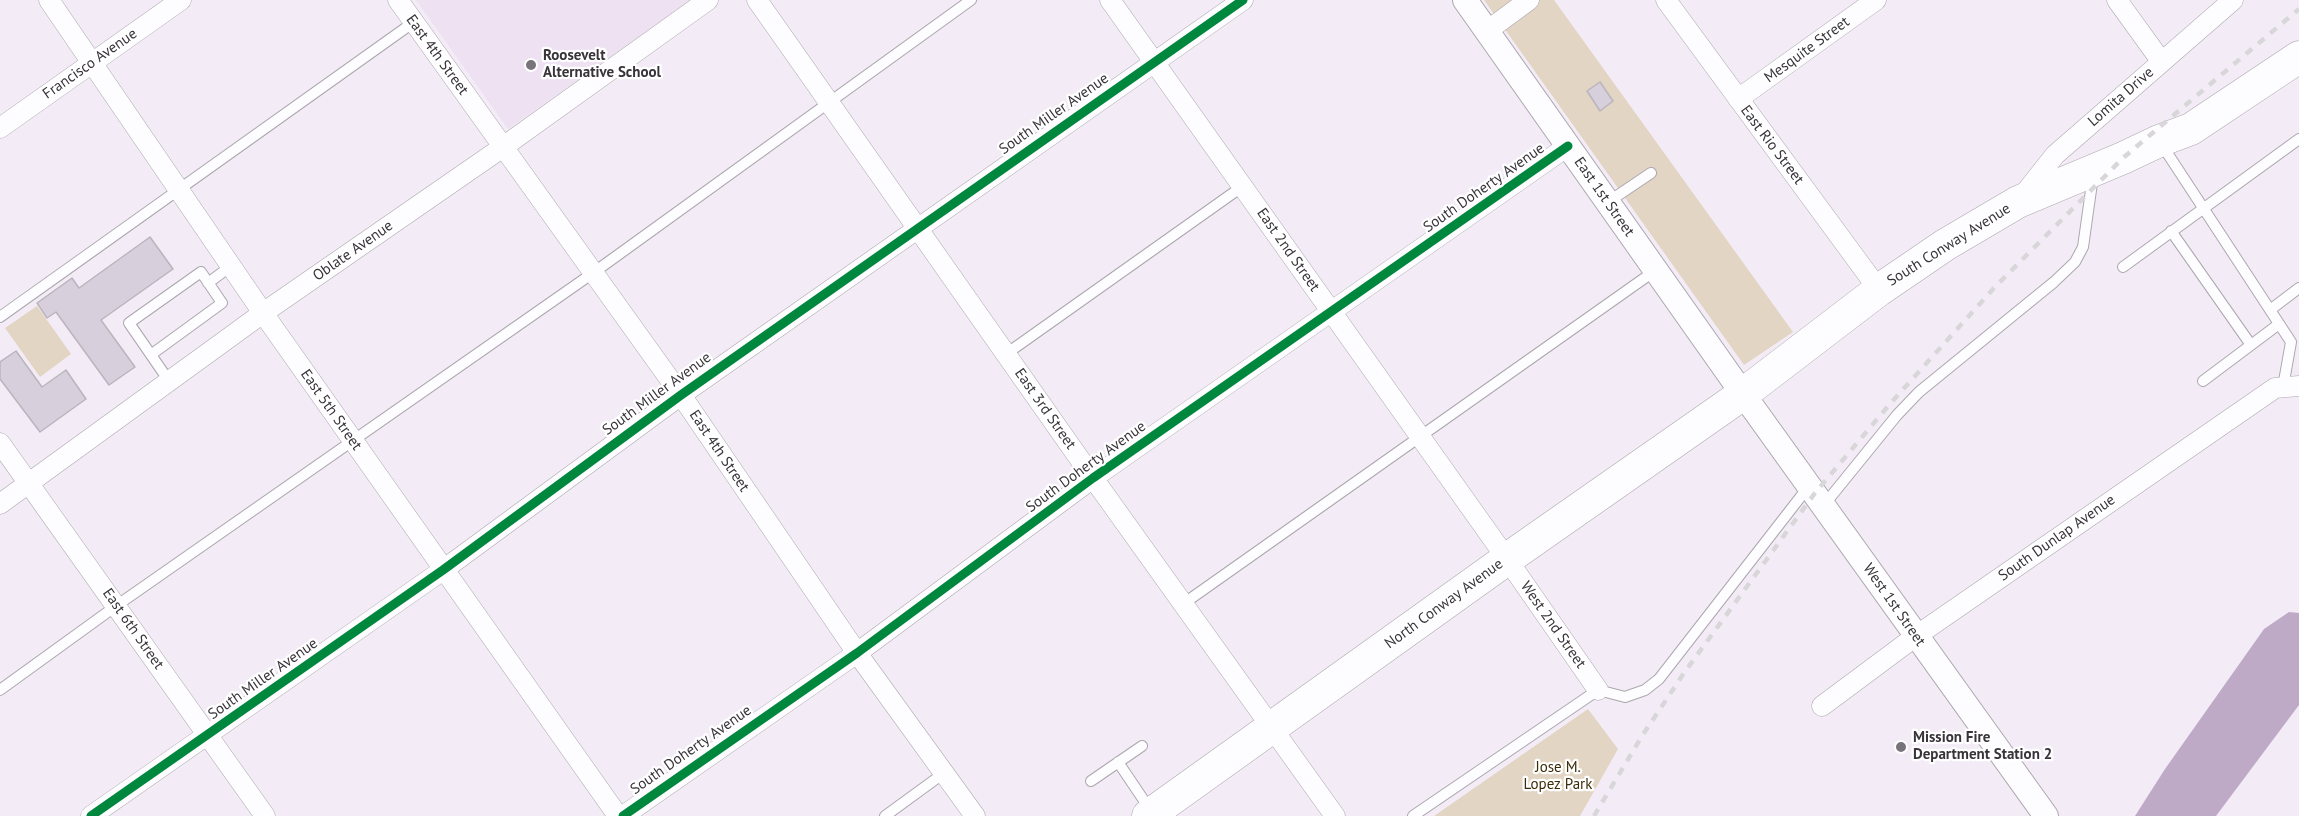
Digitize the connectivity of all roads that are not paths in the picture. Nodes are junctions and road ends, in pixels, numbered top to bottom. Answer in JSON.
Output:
{"nodes":[{"id":1,"x":49,"y":0,"type":"edge"},
{"id":2,"x":181,"y":0,"type":"edge"},
{"id":3,"x":398,"y":0,"type":"edge"},
{"id":4,"x":708,"y":0,"type":"edge"},
{"id":5,"x":757,"y":0,"type":"edge"},
{"id":6,"x":971,"y":0,"type":"edge"},
{"id":7,"x":1110,"y":0,"type":"edge"},
{"id":8,"x":1243,"y":0,"type":"edge"},
{"id":9,"x":1465,"y":0,"type":"edge"},
{"id":10,"x":1529,"y":0,"type":"edge"},
{"id":11,"x":1666,"y":0,"type":"edge"},
{"id":12,"x":1876,"y":0,"type":"edge"},
{"id":13,"x":2117,"y":0,"type":"edge"},
{"id":14,"x":2233,"y":0,"type":"edge"},
{"id":15,"x":414,"y":22,"type":"junction"},
{"id":16,"x":1486,"y":31,"type":"junction"},
{"id":17,"x":2299,"y":58,"type":"edge"},
{"id":18,"x":2161,"y":61,"type":"junction"},
{"id":19,"x":93,"y":62,"type":"junction"},
{"id":20,"x":1155,"y":62,"type":"junction"},
{"id":21,"x":1738,"y":99,"type":"junction"},
{"id":22,"x":829,"y":102,"type":"junction"},
{"id":23,"x":0,"y":128,"type":"edge"},
{"id":24,"x":2299,"y":139,"type":"edge"},
{"id":25,"x":2159,"y":141,"type":"junction"},
{"id":26,"x":1568,"y":146,"type":"junction"},
{"id":27,"x":503,"y":147,"type":"junction"},
{"id":28,"x":2094,"y":171,"type":"junction"},
{"id":29,"x":1651,"y":173,"type":"dead end"},
{"id":30,"x":1243,"y":186,"type":"junction"},
{"id":31,"x":179,"y":189,"type":"junction"},
{"id":32,"x":1608,"y":202,"type":"junction"},
{"id":33,"x":2018,"y":202,"type":"junction"},
{"id":34,"x":2202,"y":207,"type":"junction"},
{"id":35,"x":918,"y":228,"type":"junction"},
{"id":36,"x":2171,"y":231,"type":"junction"},
{"id":37,"x":231,"y":266,"type":"junction"},
{"id":38,"x":2123,"y":267,"type":"dead end"},
{"id":39,"x":1656,"y":270,"type":"junction"},
{"id":40,"x":593,"y":273,"type":"junction"},
{"id":41,"x":208,"y":283,"type":"junction"},
{"id":42,"x":2299,"y":288,"type":"edge"},
{"id":43,"x":1880,"y":290,"type":"junction"},
{"id":44,"x":2270,"y":310,"type":"junction"},
{"id":45,"x":263,"y":313,"type":"junction"},
{"id":46,"x":1332,"y":313,"type":"junction"},
{"id":47,"x":0,"y":317,"type":"edge"},
{"id":48,"x":2279,"y":324,"type":"junction"},
{"id":49,"x":2251,"y":345,"type":"junction"},
{"id":50,"x":152,"y":354,"type":"junction"},
{"id":51,"x":1006,"y":354,"type":"junction"},
{"id":52,"x":169,"y":381,"type":"junction"},
{"id":53,"x":2203,"y":381,"type":"dead end"},
{"id":54,"x":2291,"y":387,"type":"edge"},
{"id":55,"x":1743,"y":394,"type":"junction"},
{"id":56,"x":681,"y":395,"type":"junction"},
{"id":57,"x":1420,"y":436,"type":"junction"},
{"id":58,"x":352,"y":441,"type":"junction"},
{"id":59,"x":0,"y":443,"type":"edge"},
{"id":60,"x":1093,"y":478,"type":"junction"},
{"id":61,"x":29,"y":484,"type":"junction"},
{"id":62,"x":1809,"y":486,"type":"junction"},
{"id":63,"x":0,"y":504,"type":"edge"},
{"id":64,"x":1824,"y":506,"type":"junction"},
{"id":65,"x":1508,"y":559,"type":"junction"},
{"id":66,"x":443,"y":570,"type":"junction"},
{"id":67,"x":1183,"y":604,"type":"junction"},
{"id":68,"x":116,"y":606,"type":"junction"},
{"id":69,"x":1916,"y":636,"type":"junction"},
{"id":70,"x":857,"y":652,"type":"junction"},
{"id":71,"x":0,"y":690,"type":"edge"},
{"id":72,"x":1598,"y":690,"type":"junction"},
{"id":73,"x":1822,"y":706,"type":"dead end"},
{"id":74,"x":1272,"y":728,"type":"junction"},
{"id":75,"x":208,"y":736,"type":"junction"},
{"id":76,"x":1142,"y":746,"type":"dead end"},
{"id":77,"x":1118,"y":762,"type":"junction"},
{"id":78,"x":944,"y":773,"type":"junction"},
{"id":79,"x":1091,"y":781,"type":"dead end"},
{"id":80,"x":1152,"y":815,"type":"edge"},
{"id":81,"x":91,"y":816,"type":"edge"},
{"id":82,"x":265,"y":816,"type":"edge"},
{"id":83,"x":618,"y":816,"type":"edge"},
{"id":84,"x":623,"y":816,"type":"edge"},
{"id":85,"x":885,"y":816,"type":"edge"},
{"id":86,"x":975,"y":816,"type":"edge"},
{"id":87,"x":1335,"y":816,"type":"edge"},
{"id":88,"x":1413,"y":816,"type":"edge"},
{"id":89,"x":2046,"y":816,"type":"edge"}],
"edges":[{"from":1,"to":19,"type":"street","name":"East 5th Street"},
{"from":2,"to":19,"type":"street","name":"Francisco Avenue"},
{"from":3,"to":15,"type":"street","name":"East 4th Street"},
{"from":4,"to":27,"type":"street","name":"Oblate Avenue"},
{"from":5,"to":22,"type":"street","name":"East 3rd Street"},
{"from":6,"to":22,"type":"lane"},
{"from":7,"to":20,"type":"street","name":"East 2nd Street"},
{"from":8,"to":20,"type":"street","name":"South Miller Avenue"},
{"from":9,"to":16,"type":"street","name":"East 1st Street"},
{"from":10,"to":16,"type":"street"},
{"from":11,"to":21,"type":"street","name":"East Rio Street"},
{"from":12,"to":21,"type":"street","name":"Mesquite Street"},
{"from":13,"to":18,"type":"street"},
{"from":14,"to":18,"type":"street","name":"Lomita Drive"},
{"from":15,"to":27,"type":"street","name":"East 4th Street"},
{"from":15,"to":31,"type":"lane"},
{"from":16,"to":26,"type":"street","name":"East 1st Street"},
{"from":17,"to":25,"type":"main road","name":"South Conway Avenue"},
{"from":18,"to":33,"type":"street","name":"Lomita Drive"},
{"from":19,"to":23,"type":"street","name":"Francisco Avenue"},
{"from":19,"to":31,"type":"street","name":"East 5th Street"},
{"from":20,"to":30,"type":"street","name":"East 2nd Street"},
{"from":20,"to":35,"type":"street","name":"South Miller Avenue"},
{"from":21,"to":43,"type":"street","name":"East Rio Street"},
{"from":22,"to":35,"type":"street","name":"East 3rd Street"},
{"from":22,"to":40,"type":"lane"},
{"from":24,"to":34,"type":"lane"},
{"from":25,"to":28,"type":"main road","name":"South Conway Avenue"},
{"from":25,"to":34,"type":"lane"},
{"from":26,"to":32,"type":"street","name":"East 1st Street"},
{"from":26,"to":46,"type":"street","name":"South Doherty Avenue"},
{"from":27,"to":40,"type":"street","name":"East 4th Street"},
{"from":27,"to":45,"type":"street","name":"Oblate Avenue"},
{"from":28,"to":33,"type":"main road","name":"South Conway Avenue"},
{"from":28,"to":64,"type":"lane"},
{"from":29,"to":32,"type":"lane"},
{"from":30,"to":46,"type":"street","name":"East 2nd Street"},
{"from":30,"to":51,"type":"lane"},
{"from":31,"to":37,"type":"street","name":"East 5th Street"},
{"from":31,"to":47,"type":"lane"},
{"from":32,"to":39,"type":"street","name":"East 1st Street"},
{"from":33,"to":43,"type":"main road","name":"South Conway Avenue"},
{"from":34,"to":36,"type":"lane"},
{"from":34,"to":44,"type":"lane"},
{"from":35,"to":51,"type":"street","name":"East 3rd Street"},
{"from":35,"to":56,"type":"street","name":"South Miller Avenue"},
{"from":36,"to":38,"type":"lane"},
{"from":36,"to":49,"type":"lane"},
{"from":37,"to":41,"type":"lane"},
{"from":37,"to":45,"type":"street","name":"East 5th Street"},
{"from":39,"to":55,"type":"street","name":"East 1st Street"},
{"from":39,"to":57,"type":"lane"},
{"from":40,"to":56,"type":"street","name":"East 4th Street"},
{"from":40,"to":58,"type":"lane"},
{"from":41,"to":50,"type":"lane"},
{"from":41,"to":50,"type":"lane"},
{"from":42,"to":44,"type":"lane"},
{"from":43,"to":55,"type":"main road","name":"South Conway Avenue"},
{"from":44,"to":48,"type":"lane"},
{"from":45,"to":52,"type":"street","name":"Oblate Avenue"},
{"from":45,"to":58,"type":"street","name":"East 5th Street"},
{"from":46,"to":57,"type":"street","name":"East 2nd Street"},
{"from":46,"to":60,"type":"street","name":"South Doherty Avenue"},
{"from":48,"to":49,"type":"lane"},
{"from":48,"to":54,"type":"lane"},
{"from":49,"to":53,"type":"lane"},
{"from":50,"to":52,"type":"lane"},
{"from":51,"to":60,"type":"street","name":"East 3rd Street"},
{"from":52,"to":61,"type":"street","name":"Oblate Avenue"},
{"from":54,"to":69,"type":"street","name":"South Dunlap Avenue"},
{"from":55,"to":62,"type":"street","name":"West 1st Street"},
{"from":55,"to":65,"type":"main road","name":"North Conway Avenue"},
{"from":56,"to":66,"type":"street","name":"South Miller Avenue"},
{"from":56,"to":70,"type":"street","name":"East 4th Street"},
{"from":57,"to":65,"type":"street","name":"East 2nd Street"},
{"from":57,"to":67,"type":"lane"},
{"from":58,"to":66,"type":"street","name":"East 5th Street"},
{"from":58,"to":68,"type":"lane"},
{"from":59,"to":61,"type":"street","name":"East 6th Street"},
{"from":60,"to":67,"type":"street","name":"East 3rd Street"},
{"from":60,"to":70,"type":"street","name":"South Doherty Avenue"},
{"from":61,"to":63,"type":"street","name":"Oblate Avenue"},
{"from":61,"to":68,"type":"street","name":"East 6th Street"},
{"from":62,"to":64,"type":"street","name":"West 1st Street"},
{"from":62,"to":72,"type":"lane"},
{"from":64,"to":69,"type":"street","name":"West 1st Street"},
{"from":65,"to":72,"type":"street","name":"West 2nd Street"},
{"from":65,"to":74,"type":"main road","name":"North Conway Avenue"},
{"from":66,"to":75,"type":"street","name":"South Miller Avenue"},
{"from":66,"to":83,"type":"street","name":"East 5th Street"},
{"from":67,"to":74,"type":"street","name":"East 3rd Street"},
{"from":68,"to":71,"type":"lane"},
{"from":68,"to":75,"type":"street","name":"East 6th Street"},
{"from":69,"to":73,"type":"street","name":"South Dunlap Avenue"},
{"from":69,"to":89,"type":"street","name":"West 1st Street"},
{"from":70,"to":78,"type":"street","name":"East 4th Street"},
{"from":70,"to":84,"type":"street","name":"South Doherty Avenue"},
{"from":72,"to":88,"type":"lane"},
{"from":74,"to":80,"type":"main road","name":"North Conway Avenue"},
{"from":74,"to":87,"type":"street","name":"East 3rd Street"},
{"from":75,"to":81,"type":"street","name":"South Miller Avenue"},
{"from":75,"to":82,"type":"street","name":"East 6th Street"},
{"from":76,"to":77,"type":"lane"},
{"from":77,"to":79,"type":"lane"},
{"from":77,"to":80,"type":"lane"},
{"from":78,"to":85,"type":"lane"},
{"from":78,"to":86,"type":"street","name":"East 4th Street"}]}
